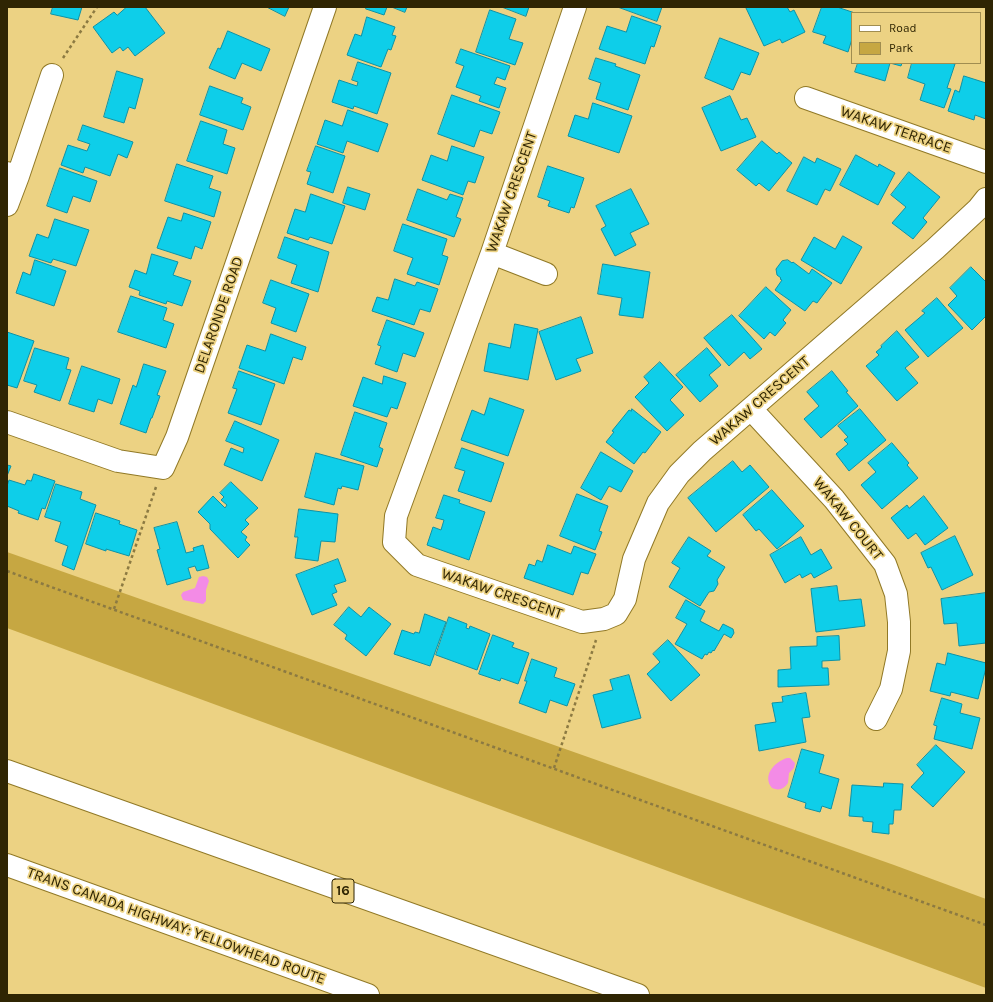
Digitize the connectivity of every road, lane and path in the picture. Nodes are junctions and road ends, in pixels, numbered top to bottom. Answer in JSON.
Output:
{"nodes":[{"id":1,"x":97,"y":7,"type":"edge"},
{"id":2,"x":325,"y":7,"type":"edge"},
{"id":3,"x":575,"y":7,"type":"edge"},
{"id":4,"x":74,"y":40,"type":"dead end"},
{"id":5,"x":52,"y":75,"type":"dead end"},
{"id":6,"x":806,"y":98,"type":"dead end"},
{"id":7,"x":986,"y":162,"type":"edge"},
{"id":8,"x":13,"y":174,"type":"edge"},
{"id":9,"x":986,"y":199,"type":"edge"},
{"id":10,"x":7,"y":205,"type":"edge"},
{"id":11,"x":492,"y":252,"type":"junction"},
{"id":12,"x":546,"y":274,"type":"dead end"},
{"id":13,"x":751,"y":409,"type":"junction"},
{"id":14,"x":7,"y":422,"type":"edge"},
{"id":15,"x":150,"y":506,"type":"dead end"},
{"id":16,"x":7,"y":570,"type":"edge"},
{"id":17,"x":114,"y":609,"type":"junction"},
{"id":18,"x":590,"y":659,"type":"dead end"},
{"id":19,"x":876,"y":719,"type":"dead end"},
{"id":20,"x":7,"y":767,"type":"edge"},
{"id":21,"x":554,"y":768,"type":"junction"},
{"id":22,"x":7,"y":771,"type":"edge"},
{"id":23,"x":49,"y":786,"type":"junction"},
{"id":24,"x":7,"y":866,"type":"edge"},
{"id":25,"x":986,"y":925,"type":"edge"},
{"id":26,"x":368,"y":995,"type":"edge"},
{"id":27,"x":638,"y":995,"type":"edge"}],
"edges":[{"from":1,"to":4,"type":"path"},
{"from":2,"to":14,"type":"main road","name":"DELARONDE ROAD"},
{"from":3,"to":11,"type":"main road","name":"WAKAW CRESCENT"},
{"from":5,"to":8,"type":"main road"},
{"from":6,"to":7,"type":"main road","name":"WAKAW TERRACE"},
{"from":8,"to":10,"type":"main road"},
{"from":9,"to":13,"type":"main road","name":"WAKAW CRESCENT"},
{"from":11,"to":12,"type":"main road"},
{"from":11,"to":13,"type":"main road","name":"WAKAW CRESCENT"},
{"from":13,"to":19,"type":"main road","name":"WAKAW COURT"},
{"from":15,"to":17,"type":"path"},
{"from":16,"to":17,"type":"path"},
{"from":17,"to":21,"type":"path"},
{"from":18,"to":21,"type":"path"},
{"from":20,"to":23,"type":"main road"},
{"from":21,"to":25,"type":"path"},
{"from":22,"to":23,"type":"main road","number":"16"},
{"from":23,"to":27,"type":"main road","number":"16"},
{"from":24,"to":26,"type":"main road","name":"TRANS CANADA HIGHWAY: YELLOWHEAD ROUTE"}]}
